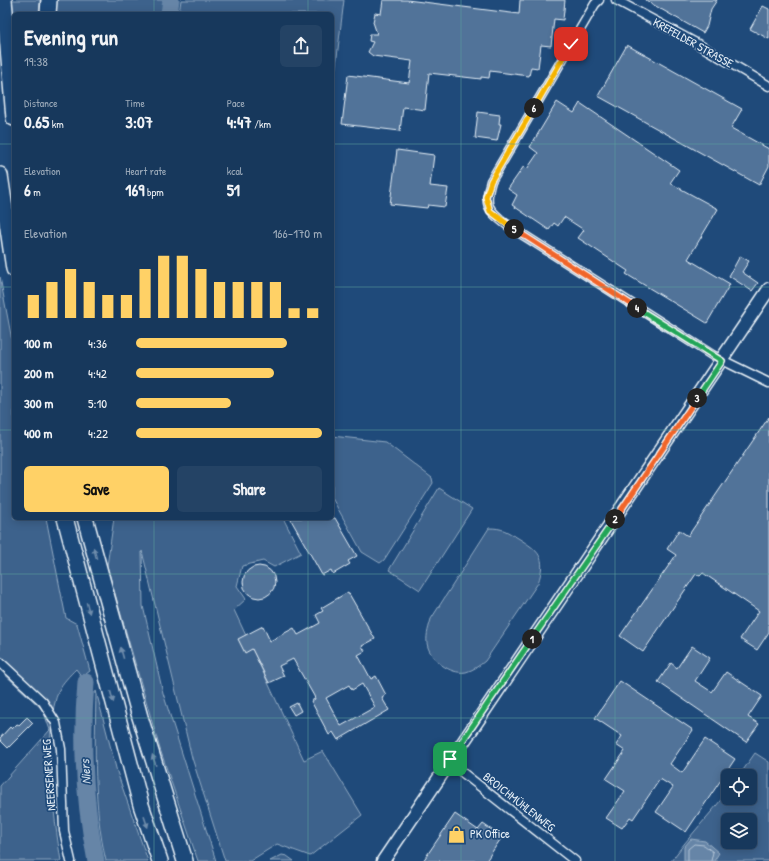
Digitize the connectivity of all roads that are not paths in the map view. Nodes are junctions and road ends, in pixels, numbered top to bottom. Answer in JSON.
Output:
{"nodes":[{"id":1,"x":4,"y":0,"type":"edge"},
{"id":2,"x":49,"y":0,"type":"edge"},
{"id":3,"x":599,"y":0,"type":"edge"},
{"id":4,"x":616,"y":0,"type":"edge"},
{"id":5,"x":48,"y":12,"type":"edge"},
{"id":6,"x":769,"y":86,"type":"edge"},
{"id":7,"x":12,"y":94,"type":"edge"},
{"id":8,"x":0,"y":175,"type":"edge"},
{"id":9,"x":12,"y":256,"type":"edge"},
{"id":10,"x":769,"y":289,"type":"edge"},
{"id":11,"x":722,"y":361,"type":"junction"},
{"id":12,"x":769,"y":383,"type":"edge"},
{"id":13,"x":66,"y":520,"type":"edge"},
{"id":14,"x":87,"y":520,"type":"edge"},
{"id":15,"x":0,"y":662,"type":"edge"},
{"id":16,"x":449,"y":762,"type":"junction"},
{"id":17,"x":71,"y":861,"type":"edge"},
{"id":18,"x":160,"y":861,"type":"edge"},
{"id":19,"x":184,"y":861,"type":"edge"},
{"id":20,"x":383,"y":861,"type":"edge"},
{"id":21,"x":575,"y":861,"type":"edge"}],
"edges":[{"from":1,"to":7,"type":"highway"},
{"from":2,"to":5,"type":"highway"},
{"from":3,"to":11,"type":"street"},
{"from":4,"to":6,"type":"street","name":"KREFELDER STRASSE"},
{"from":8,"to":9,"type":"highway"},
{"from":10,"to":11,"type":"street"},
{"from":11,"to":12,"type":"street"},
{"from":11,"to":16,"type":"street"},
{"from":13,"to":18,"type":"highway","one_way":true},
{"from":19,"to":14,"type":"highway","one_way":true},
{"from":15,"to":17,"type":"street","name":"NEERSENER WEG"},
{"from":16,"to":20,"type":"street"},
{"from":16,"to":21,"type":"street","name":"BROICHMÜHLENWEG"}]}
